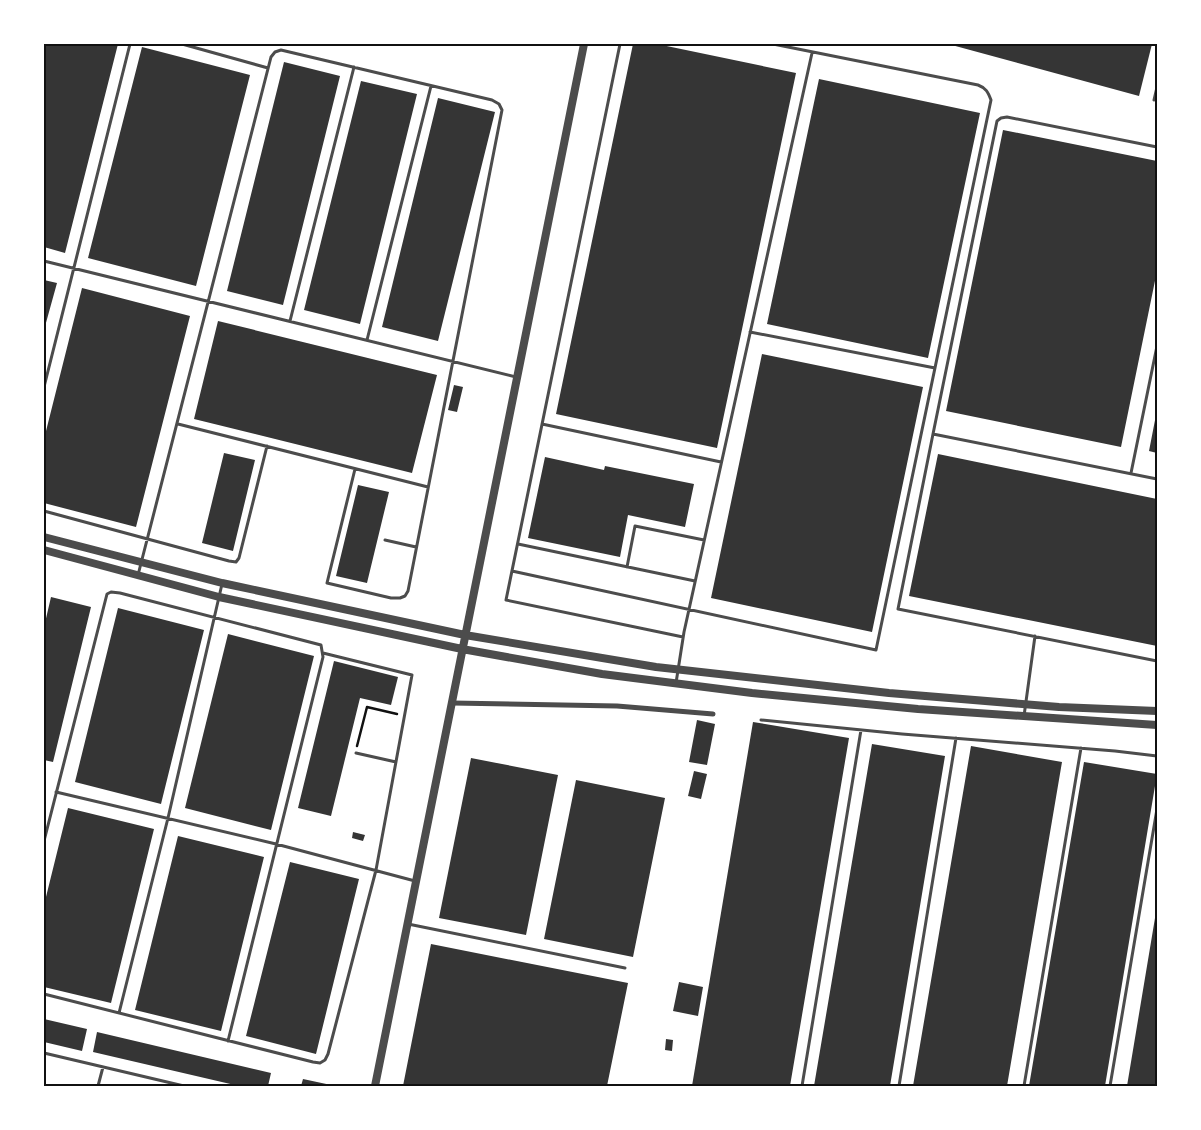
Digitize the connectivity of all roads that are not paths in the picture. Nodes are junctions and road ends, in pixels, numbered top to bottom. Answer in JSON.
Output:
{"nodes":[{"id":1,"x":130,"y":44,"type":"edge"},
{"id":2,"x":182,"y":44,"type":"edge"},
{"id":3,"x":584,"y":44,"type":"edge"},
{"id":4,"x":620,"y":44,"type":"edge"},
{"id":5,"x":773,"y":44,"type":"edge"},
{"id":6,"x":812,"y":53,"type":"junction"},
{"id":7,"x":354,"y":67,"type":"junction"},
{"id":8,"x":269,"y":68,"type":"junction"},
{"id":9,"x":431,"y":86,"type":"junction"},
{"id":10,"x":1157,"y":87,"type":"edge"},
{"id":11,"x":1154,"y":100,"type":"dead end"},
{"id":12,"x":1157,"y":148,"type":"edge"},
{"id":13,"x":44,"y":261,"type":"edge"},
{"id":14,"x":74,"y":268,"type":"junction"},
{"id":15,"x":210,"y":301,"type":"junction"},
{"id":16,"x":290,"y":322,"type":"junction"},
{"id":17,"x":750,"y":332,"type":"junction"},
{"id":18,"x":367,"y":340,"type":"junction"},
{"id":19,"x":1157,"y":346,"type":"edge"},
{"id":20,"x":452,"y":361,"type":"junction"},
{"id":21,"x":935,"y":368,"type":"junction"},
{"id":22,"x":517,"y":377,"type":"junction"},
{"id":23,"x":44,"y":387,"type":"edge"},
{"id":24,"x":178,"y":424,"type":"junction"},
{"id":25,"x":542,"y":424,"type":"junction"},
{"id":26,"x":933,"y":434,"type":"junction"},
{"id":27,"x":267,"y":446,"type":"junction"},
{"id":28,"x":721,"y":462,"type":"junction"},
{"id":29,"x":355,"y":469,"type":"junction"},
{"id":30,"x":1131,"y":474,"type":"junction"},
{"id":31,"x":1157,"y":479,"type":"edge"},
{"id":32,"x":428,"y":487,"type":"junction"},
{"id":33,"x":44,"y":511,"type":"edge"},
{"id":34,"x":44,"y":537,"type":"edge"},
{"id":35,"x":148,"y":539,"type":"junction"},
{"id":36,"x":385,"y":540,"type":"dead end"},
{"id":37,"x":704,"y":540,"type":"junction"},
{"id":38,"x":518,"y":544,"type":"junction"},
{"id":39,"x":416,"y":548,"type":"junction"},
{"id":40,"x":44,"y":550,"type":"edge"},
{"id":41,"x":142,"y":563,"type":"junction"},
{"id":42,"x":627,"y":567,"type":"junction"},
{"id":43,"x":512,"y":571,"type":"junction"},
{"id":44,"x":138,"y":576,"type":"junction"},
{"id":45,"x":695,"y":581,"type":"junction"},
{"id":46,"x":222,"y":583,"type":"junction"},
{"id":47,"x":219,"y":597,"type":"junction"},
{"id":48,"x":689,"y":610,"type":"junction"},
{"id":49,"x":214,"y":617,"type":"junction"},
{"id":50,"x":465,"y":635,"type":"junction"},
{"id":51,"x":1035,"y":636,"type":"junction"},
{"id":52,"x":683,"y":637,"type":"junction"},
{"id":53,"x":462,"y":649,"type":"junction"},
{"id":54,"x":323,"y":653,"type":"junction"},
{"id":55,"x":1157,"y":660,"type":"edge"},
{"id":56,"x":677,"y":670,"type":"junction"},
{"id":57,"x":676,"y":684,"type":"junction"},
{"id":58,"x":452,"y":702,"type":"junction"},
{"id":59,"x":1026,"y":704,"type":"junction"},
{"id":60,"x":1157,"y":711,"type":"edge"},
{"id":61,"x":713,"y":714,"type":"dead end"},
{"id":62,"x":1024,"y":717,"type":"junction"},
{"id":63,"x":761,"y":720,"type":"dead end"},
{"id":64,"x":1157,"y":725,"type":"edge"},
{"id":65,"x":860,"y":730,"type":"junction"},
{"id":66,"x":956,"y":738,"type":"junction"},
{"id":67,"x":1081,"y":748,"type":"junction"},
{"id":68,"x":356,"y":753,"type":"road end"},
{"id":69,"x":1157,"y":756,"type":"edge"},
{"id":70,"x":396,"y":762,"type":"junction"},
{"id":71,"x":56,"y":792,"type":"junction"},
{"id":72,"x":1157,"y":809,"type":"edge"},
{"id":73,"x":168,"y":818,"type":"junction"},
{"id":74,"x":44,"y":841,"type":"edge"},
{"id":75,"x":276,"y":844,"type":"junction"},
{"id":76,"x":376,"y":870,"type":"junction"},
{"id":77,"x":416,"y":881,"type":"junction"},
{"id":78,"x":407,"y":924,"type":"junction"},
{"id":79,"x":626,"y":968,"type":"dead end"},
{"id":80,"x":44,"y":994,"type":"edge"},
{"id":81,"x":119,"y":1013,"type":"junction"},
{"id":82,"x":228,"y":1040,"type":"junction"},
{"id":83,"x":44,"y":1053,"type":"edge"},
{"id":84,"x":103,"y":1067,"type":"junction"},
{"id":85,"x":98,"y":1086,"type":"edge"},
{"id":86,"x":184,"y":1086,"type":"edge"},
{"id":87,"x":375,"y":1086,"type":"edge"},
{"id":88,"x":802,"y":1086,"type":"edge"},
{"id":89,"x":899,"y":1086,"type":"edge"},
{"id":90,"x":1024,"y":1086,"type":"edge"},
{"id":91,"x":1110,"y":1086,"type":"edge"}],
"edges":[{"from":1,"to":14,"type":"lane"},
{"from":2,"to":8,"type":"lane"},
{"from":3,"to":22,"type":"street"},
{"from":4,"to":25,"type":"lane"},
{"from":5,"to":6,"type":"lane"},
{"from":6,"to":17,"type":"lane"},
{"from":6,"to":21,"type":"lane"},
{"from":7,"to":8,"type":"lane"},
{"from":7,"to":9,"type":"lane"},
{"from":7,"to":16,"type":"lane"},
{"from":8,"to":15,"type":"lane"},
{"from":9,"to":18,"type":"lane"},
{"from":9,"to":20,"type":"lane"},
{"from":10,"to":11,"type":"lane"},
{"from":12,"to":26,"type":"lane"},
{"from":13,"to":14,"type":"lane"},
{"from":14,"to":15,"type":"lane"},
{"from":14,"to":23,"type":"lane"},
{"from":15,"to":16,"type":"lane"},
{"from":15,"to":24,"type":"lane"},
{"from":16,"to":18,"type":"lane"},
{"from":17,"to":21,"type":"lane"},
{"from":17,"to":28,"type":"lane"},
{"from":18,"to":20,"type":"lane"},
{"from":19,"to":30,"type":"lane"},
{"from":20,"to":22,"type":"lane"},
{"from":20,"to":32,"type":"lane"},
{"from":21,"to":48,"type":"lane"},
{"from":22,"to":50,"type":"street"},
{"from":24,"to":27,"type":"lane"},
{"from":24,"to":35,"type":"lane"},
{"from":25,"to":28,"type":"lane"},
{"from":25,"to":38,"type":"lane"},
{"from":26,"to":30,"type":"lane"},
{"from":26,"to":51,"type":"lane"},
{"from":27,"to":29,"type":"lane"},
{"from":27,"to":35,"type":"lane"},
{"from":28,"to":37,"type":"lane"},
{"from":29,"to":32,"type":"lane"},
{"from":29,"to":39,"type":"lane"},
{"from":30,"to":31,"type":"lane"},
{"from":32,"to":39,"type":"lane"},
{"from":33,"to":35,"type":"lane"},
{"from":34,"to":41,"type":"street"},
{"from":35,"to":41,"type":"lane"},
{"from":36,"to":39,"type":"lane"},
{"from":37,"to":42,"type":"lane"},
{"from":37,"to":45,"type":"lane"},
{"from":38,"to":42,"type":"lane"},
{"from":38,"to":43,"type":"lane"},
{"from":40,"to":44,"type":"street"},
{"from":41,"to":44,"type":"lane"},
{"from":41,"to":46,"type":"street"},
{"from":42,"to":45,"type":"lane"},
{"from":43,"to":48,"type":"lane"},
{"from":43,"to":52,"type":"lane"},
{"from":44,"to":47,"type":"street"},
{"from":45,"to":48,"type":"lane"},
{"from":46,"to":47,"type":"lane"},
{"from":46,"to":50,"type":"street"},
{"from":47,"to":49,"type":"lane"},
{"from":47,"to":53,"type":"street"},
{"from":48,"to":52,"type":"lane"},
{"from":49,"to":54,"type":"lane"},
{"from":49,"to":71,"type":"lane"},
{"from":49,"to":73,"type":"lane"},
{"from":50,"to":53,"type":"street"},
{"from":50,"to":56,"type":"street"},
{"from":51,"to":55,"type":"lane"},
{"from":51,"to":59,"type":"lane"},
{"from":52,"to":56,"type":"lane"},
{"from":53,"to":57,"type":"street"},
{"from":53,"to":58,"type":"street"},
{"from":54,"to":70,"type":"lane"},
{"from":54,"to":75,"type":"lane"},
{"from":56,"to":57,"type":"lane"},
{"from":56,"to":59,"type":"street"},
{"from":57,"to":62,"type":"street"},
{"from":58,"to":61,"type":"street"},
{"from":58,"to":77,"type":"street"},
{"from":59,"to":60,"type":"street"},
{"from":59,"to":62,"type":"lane"},
{"from":62,"to":64,"type":"street"},
{"from":63,"to":65,"type":"lane"},
{"from":65,"to":66,"type":"lane"},
{"from":65,"to":88,"type":"lane"},
{"from":66,"to":67,"type":"lane"},
{"from":66,"to":89,"type":"lane"},
{"from":67,"to":69,"type":"lane"},
{"from":67,"to":90,"type":"lane"},
{"from":68,"to":70,"type":"lane"},
{"from":70,"to":76,"type":"lane"},
{"from":71,"to":73,"type":"lane"},
{"from":71,"to":74,"type":"lane"},
{"from":72,"to":91,"type":"lane"},
{"from":73,"to":75,"type":"lane"},
{"from":73,"to":81,"type":"lane"},
{"from":75,"to":76,"type":"lane"},
{"from":75,"to":82,"type":"lane"},
{"from":76,"to":77,"type":"lane"},
{"from":76,"to":82,"type":"lane"},
{"from":77,"to":78,"type":"street"},
{"from":78,"to":79,"type":"lane"},
{"from":78,"to":87,"type":"street"},
{"from":80,"to":81,"type":"lane"},
{"from":81,"to":82,"type":"lane"},
{"from":83,"to":84,"type":"lane"},
{"from":84,"to":85,"type":"lane"},
{"from":84,"to":86,"type":"lane"}]}
